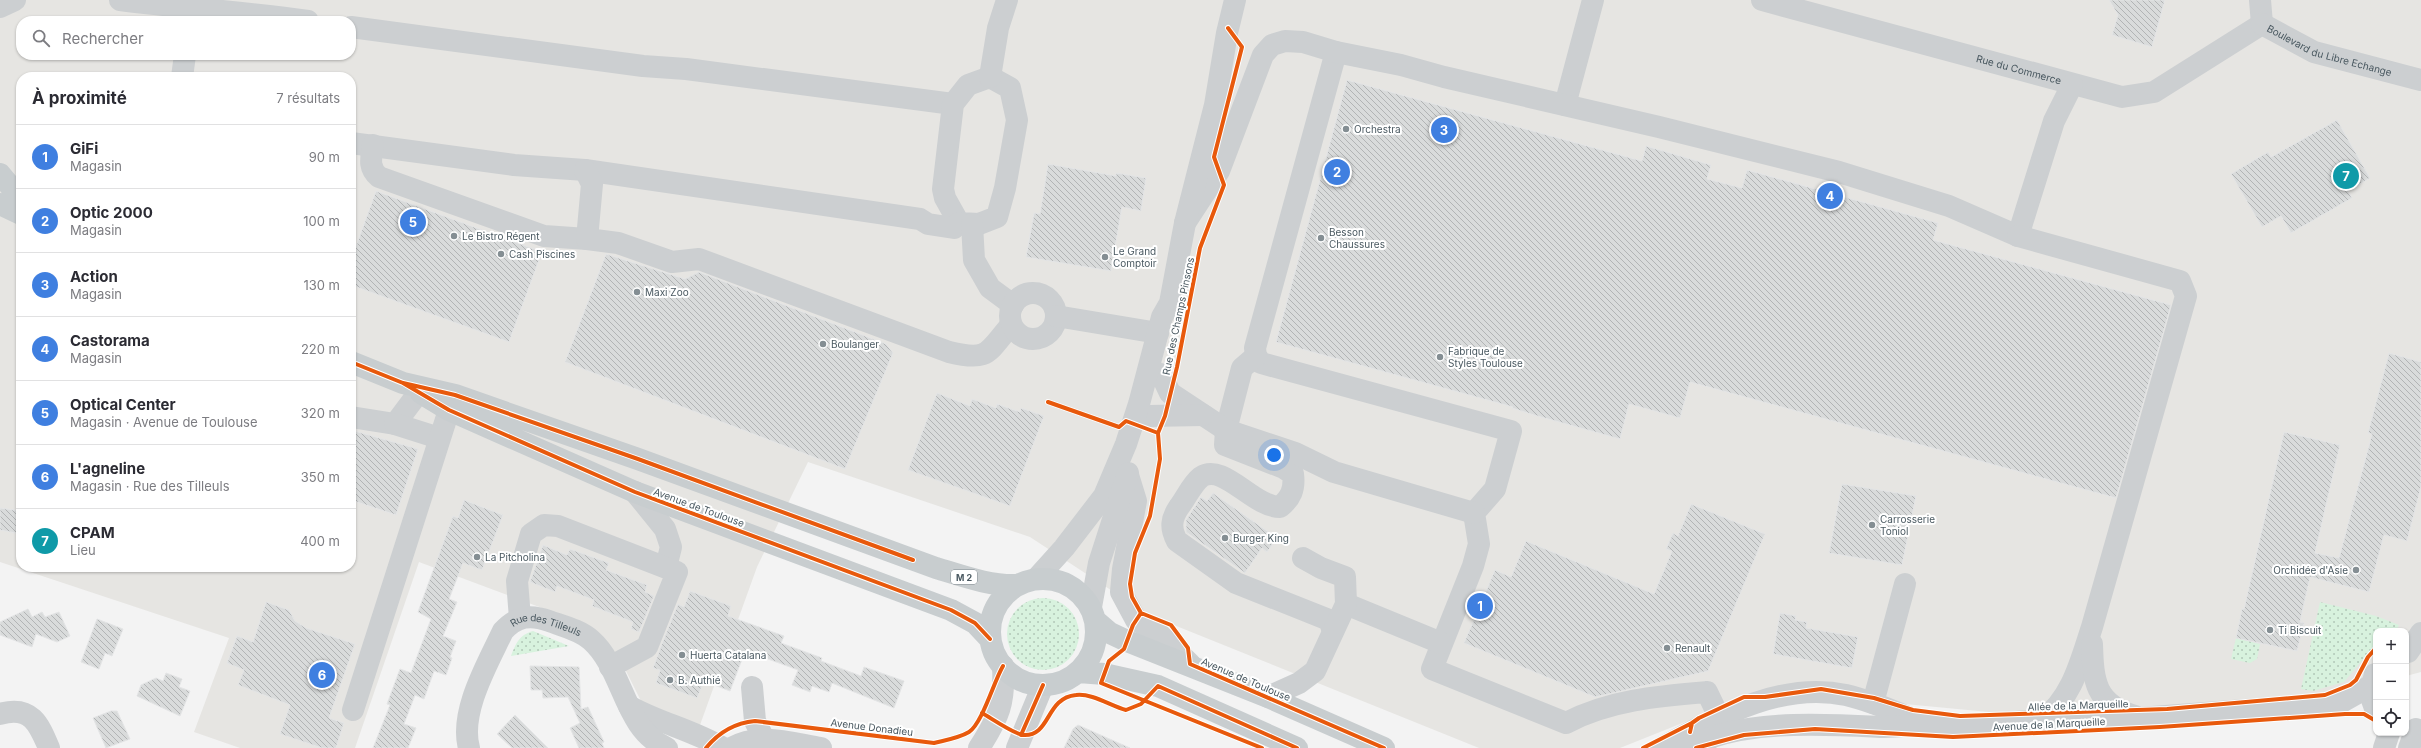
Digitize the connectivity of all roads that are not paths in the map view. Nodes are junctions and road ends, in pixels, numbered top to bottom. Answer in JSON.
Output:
{"nodes":[{"id":1,"x":15,"y":0,"type":"edge"},
{"id":2,"x":120,"y":0,"type":"edge"},
{"id":3,"x":1593,"y":0,"type":"edge"},
{"id":4,"x":1762,"y":0,"type":"edge"},
{"id":5,"x":2260,"y":0,"type":"edge"},
{"id":6,"x":1003,"y":1,"type":"edge"},
{"id":7,"x":1233,"y":3,"type":"edge"},
{"id":8,"x":0,"y":7,"type":"edge"},
{"id":9,"x":191,"y":15,"type":"edge"},
{"id":10,"x":273,"y":16,"type":"edge"},
{"id":11,"x":2262,"y":24,"type":"junction"},
{"id":12,"x":356,"y":28,"type":"edge"},
{"id":13,"x":1336,"y":52,"type":"junction"},
{"id":14,"x":184,"y":60,"type":"edge"},
{"id":15,"x":183,"y":72,"type":"edge"},
{"id":16,"x":990,"y":77,"type":"junction"},
{"id":17,"x":2421,"y":80,"type":"edge"},
{"id":18,"x":2072,"y":85,"type":"junction"},
{"id":19,"x":953,"y":104,"type":"junction"},
{"id":20,"x":1565,"y":105,"type":"junction"},
{"id":21,"x":356,"y":143,"type":"edge"},
{"id":22,"x":373,"y":145,"type":"junction"},
{"id":23,"x":585,"y":170,"type":"junction"},
{"id":24,"x":0,"y":174,"type":"edge"},
{"id":25,"x":16,"y":193,"type":"edge"},
{"id":26,"x":945,"y":198,"type":"junction"},
{"id":27,"x":0,"y":204,"type":"edge"},
{"id":28,"x":16,"y":212,"type":"edge"},
{"id":29,"x":920,"y":219,"type":"junction"},
{"id":30,"x":966,"y":223,"type":"junction"},
{"id":31,"x":1185,"y":223,"type":"junction"},
{"id":32,"x":2018,"y":236,"type":"junction"},
{"id":33,"x":587,"y":240,"type":"junction"},
{"id":34,"x":1170,"y":303,"type":"junction"},
{"id":35,"x":1012,"y":315,"type":"junction"},
{"id":36,"x":1056,"y":316,"type":"junction"},
{"id":37,"x":1158,"y":333,"type":"junction"},
{"id":38,"x":1256,"y":356,"type":"junction"},
{"id":39,"x":356,"y":364,"type":"edge"},
{"id":40,"x":1161,"y":374,"type":"junction"},
{"id":41,"x":411,"y":387,"type":"junction"},
{"id":42,"x":448,"y":410,"type":"junction"},
{"id":43,"x":1203,"y":415,"type":"junction"},
{"id":44,"x":1149,"y":416,"type":"junction"},
{"id":45,"x":356,"y":418,"type":"edge"},
{"id":46,"x":395,"y":424,"type":"junction"},
{"id":47,"x":1226,"y":430,"type":"junction"},
{"id":48,"x":440,"y":438,"type":"junction"},
{"id":49,"x":1128,"y":475,"type":"junction"},
{"id":50,"x":635,"y":492,"type":"junction"},
{"id":51,"x":1474,"y":513,"type":"junction"},
{"id":52,"x":1303,"y":558,"type":"dead end"},
{"id":53,"x":666,"y":567,"type":"junction"},
{"id":54,"x":1027,"y":582,"type":"junction"},
{"id":55,"x":1905,"y":584,"type":"dead end"},
{"id":56,"x":1346,"y":604,"type":"junction"},
{"id":57,"x":1094,"y":614,"type":"junction"},
{"id":58,"x":520,"y":618,"type":"junction"},
{"id":59,"x":2092,"y":627,"type":"junction"},
{"id":60,"x":1333,"y":632,"type":"junction"},
{"id":61,"x":2421,"y":633,"type":"edge"},
{"id":62,"x":990,"y":639,"type":"junction"},
{"id":63,"x":1440,"y":643,"type":"junction"},
{"id":64,"x":2412,"y":653,"type":"edge"},
{"id":65,"x":1190,"y":664,"type":"junction"},
{"id":66,"x":1003,"y":666,"type":"junction"},
{"id":67,"x":610,"y":667,"type":"junction"},
{"id":68,"x":1079,"y":672,"type":"junction"},
{"id":69,"x":2373,"y":679,"type":"edge"},
{"id":70,"x":1042,"y":685,"type":"junction"},
{"id":71,"x":752,"y":687,"type":"dead end"},
{"id":72,"x":1268,"y":697,"type":"junction"},
{"id":73,"x":1873,"y":702,"type":"junction"},
{"id":74,"x":2340,"y":703,"type":"junction"},
{"id":75,"x":2373,"y":703,"type":"edge"},
{"id":76,"x":628,"y":706,"type":"junction"},
{"id":77,"x":2373,"y":709,"type":"edge"},
{"id":78,"x":353,"y":710,"type":"dead end"},
{"id":79,"x":0,"y":714,"type":"edge"},
{"id":80,"x":1720,"y":717,"type":"junction"},
{"id":81,"x":2139,"y":718,"type":"junction"},
{"id":82,"x":2042,"y":720,"type":"junction"},
{"id":83,"x":1927,"y":725,"type":"junction"},
{"id":84,"x":2388,"y":736,"type":"edge"},
{"id":85,"x":1711,"y":738,"type":"junction"},
{"id":86,"x":764,"y":739,"type":"junction"},
{"id":87,"x":50,"y":748,"type":"edge"},
{"id":88,"x":469,"y":748,"type":"edge"},
{"id":89,"x":667,"y":748,"type":"edge"},
{"id":90,"x":723,"y":748,"type":"edge"},
{"id":91,"x":731,"y":748,"type":"edge"},
{"id":92,"x":821,"y":748,"type":"edge"},
{"id":93,"x":979,"y":748,"type":"edge"},
{"id":94,"x":1017,"y":748,"type":"edge"},
{"id":95,"x":1297,"y":748,"type":"edge"},
{"id":96,"x":1384,"y":748,"type":"edge"},
{"id":97,"x":1661,"y":748,"type":"edge"},
{"id":98,"x":1686,"y":748,"type":"edge"},
{"id":99,"x":2384,"y":748,"type":"edge"}],
"edges":[{"from":1,"to":8,"type":"street"},
{"from":2,"to":9,"type":"street"},
{"from":3,"to":20,"type":"street"},
{"from":4,"to":18,"type":"street","name":"Rue du Commerce"},
{"from":5,"to":11,"type":"street","name":"Boulevard du Libre Echange"},
{"from":6,"to":16,"type":"street"},
{"from":7,"to":31,"type":"street","name":"Rue des Champs Pinsons"},
{"from":9,"to":10,"type":"street"},
{"from":11,"to":17,"type":"street","name":"Boulevard du Libre Echange"},
{"from":11,"to":18,"type":"street","name":"Rue du Commerce"},
{"from":12,"to":19,"type":"street"},
{"from":13,"to":20,"type":"street"},
{"from":13,"to":31,"type":"street"},
{"from":13,"to":38,"type":"street"},
{"from":14,"to":15,"type":"street"},
{"from":16,"to":19,"type":"street"},
{"from":16,"to":30,"type":"street"},
{"from":18,"to":32,"type":"street"},
{"from":19,"to":26,"type":"street"},
{"from":20,"to":32,"type":"street"},
{"from":21,"to":22,"type":"street"},
{"from":22,"to":23,"type":"street"},
{"from":22,"to":33,"type":"street"},
{"from":23,"to":29,"type":"street"},
{"from":23,"to":33,"type":"street"},
{"from":24,"to":25,"type":"main road"},
{"from":26,"to":29,"type":"street"},
{"from":26,"to":30,"type":"street"},
{"from":27,"to":28,"type":"main road"},
{"from":29,"to":30,"type":"street"},
{"from":30,"to":35,"type":"street"},
{"from":31,"to":34,"type":"street","name":"Rue des Champs Pinsons"},
{"from":32,"to":59,"type":"street"},
{"from":33,"to":35,"type":"street"},
{"from":34,"to":37,"type":"street","name":"Rue des Champs Pinsons"},
{"from":34,"to":40,"type":"street","name":"Rue des Champs Pinsons"},
{"from":35,"to":36,"type":"street"},
{"from":35,"to":36,"type":"street"},
{"from":36,"to":37,"type":"street"},
{"from":37,"to":54,"type":"street","name":"Rue des Champs Pinsons"},
{"from":38,"to":47,"type":"street"},
{"from":38,"to":51,"type":"street"},
{"from":39,"to":41,"type":"main road","name":"Avenue de Toulouse","number":"M 2"},
{"from":40,"to":43,"type":"street"},
{"from":40,"to":44,"type":"street","name":"Rue des Champs Pinsons"},
{"from":41,"to":42,"type":"main road","name":"Avenue de Toulouse","number":"M 2"},
{"from":41,"to":46,"type":"street"},
{"from":41,"to":54,"type":"main road","name":"Avenue de Toulouse","number":"M 2"},
{"from":42,"to":48,"type":"street"},
{"from":42,"to":50,"type":"main road","name":"Avenue de Toulouse","number":"M 2"},
{"from":43,"to":44,"type":"street"},
{"from":43,"to":47,"type":"street"},
{"from":44,"to":49,"type":"street","name":"Rue des Champs Pinsons"},
{"from":45,"to":46,"type":"street"},
{"from":46,"to":48,"type":"street"},
{"from":47,"to":51,"type":"street"},
{"from":47,"to":60,"type":"street"},
{"from":48,"to":78,"type":"street"},
{"from":49,"to":57,"type":"street","name":"Rue des Champs Pinsons"},
{"from":49,"to":65,"type":"street"},
{"from":50,"to":53,"type":"street"},
{"from":50,"to":62,"type":"main road","name":"Avenue de Toulouse","number":"M 2"},
{"from":51,"to":63,"type":"street"},
{"from":52,"to":56,"type":"street"},
{"from":53,"to":58,"type":"street"},
{"from":53,"to":67,"type":"street"},
{"from":54,"to":57,"type":"main road"},
{"from":54,"to":62,"type":"main road"},
{"from":55,"to":73,"type":"street"},
{"from":56,"to":60,"type":"street"},
{"from":56,"to":63,"type":"street"},
{"from":57,"to":65,"type":"main road","name":"Avenue de Toulouse"},
{"from":57,"to":68,"type":"main road"},
{"from":58,"to":67,"type":"street","name":"Rue des Tilleuls"},
{"from":58,"to":88,"type":"street","name":"Rue des Tilleuls"},
{"from":59,"to":81,"type":"street"},
{"from":59,"to":82,"type":"street"},
{"from":60,"to":72,"type":"street"},
{"from":61,"to":64,"type":"street"},
{"from":62,"to":66,"type":"main road"},
{"from":63,"to":80,"type":"street"},
{"from":65,"to":72,"type":"main road","name":"Avenue de Toulouse"},
{"from":66,"to":70,"type":"main road"},
{"from":66,"to":93,"type":"street"},
{"from":67,"to":76,"type":"street","name":"Rue des Tilleuls"},
{"from":68,"to":70,"type":"main road"},
{"from":68,"to":95,"type":"main road"},
{"from":69,"to":74,"type":"street","name":"Allée de la Marqueille"},
{"from":69,"to":75,"type":"street"},
{"from":70,"to":94,"type":"street"},
{"from":71,"to":86,"type":"street"},
{"from":72,"to":96,"type":"main road","name":"Avenue de Toulouse"},
{"from":73,"to":80,"type":"street","name":"Allée de la Marqueille"},
{"from":73,"to":83,"type":"street","name":"Allée de la Marqueille"},
{"from":74,"to":77,"type":"street","name":"Allée de la Marqueille"},
{"from":74,"to":81,"type":"street","name":"Allée de la Marqueille"},
{"from":76,"to":89,"type":"street","name":"Rue des Tilleuls"},
{"from":76,"to":90,"type":"street"},
{"from":79,"to":87,"type":"street"},
{"from":80,"to":85,"type":"street"},
{"from":80,"to":97,"type":"street","name":"Allée de la Marqueille"},
{"from":81,"to":82,"type":"street","name":"Allée de la Marqueille"},
{"from":82,"to":83,"type":"street","name":"Allée de la Marqueille"},
{"from":83,"to":85,"type":"street","name":"Allée de la Marqueille"},
{"from":84,"to":99,"type":"street"},
{"from":85,"to":98,"type":"street","name":"Allée de la Marqueille"},
{"from":86,"to":91,"type":"street"},
{"from":86,"to":92,"type":"street"}]}
